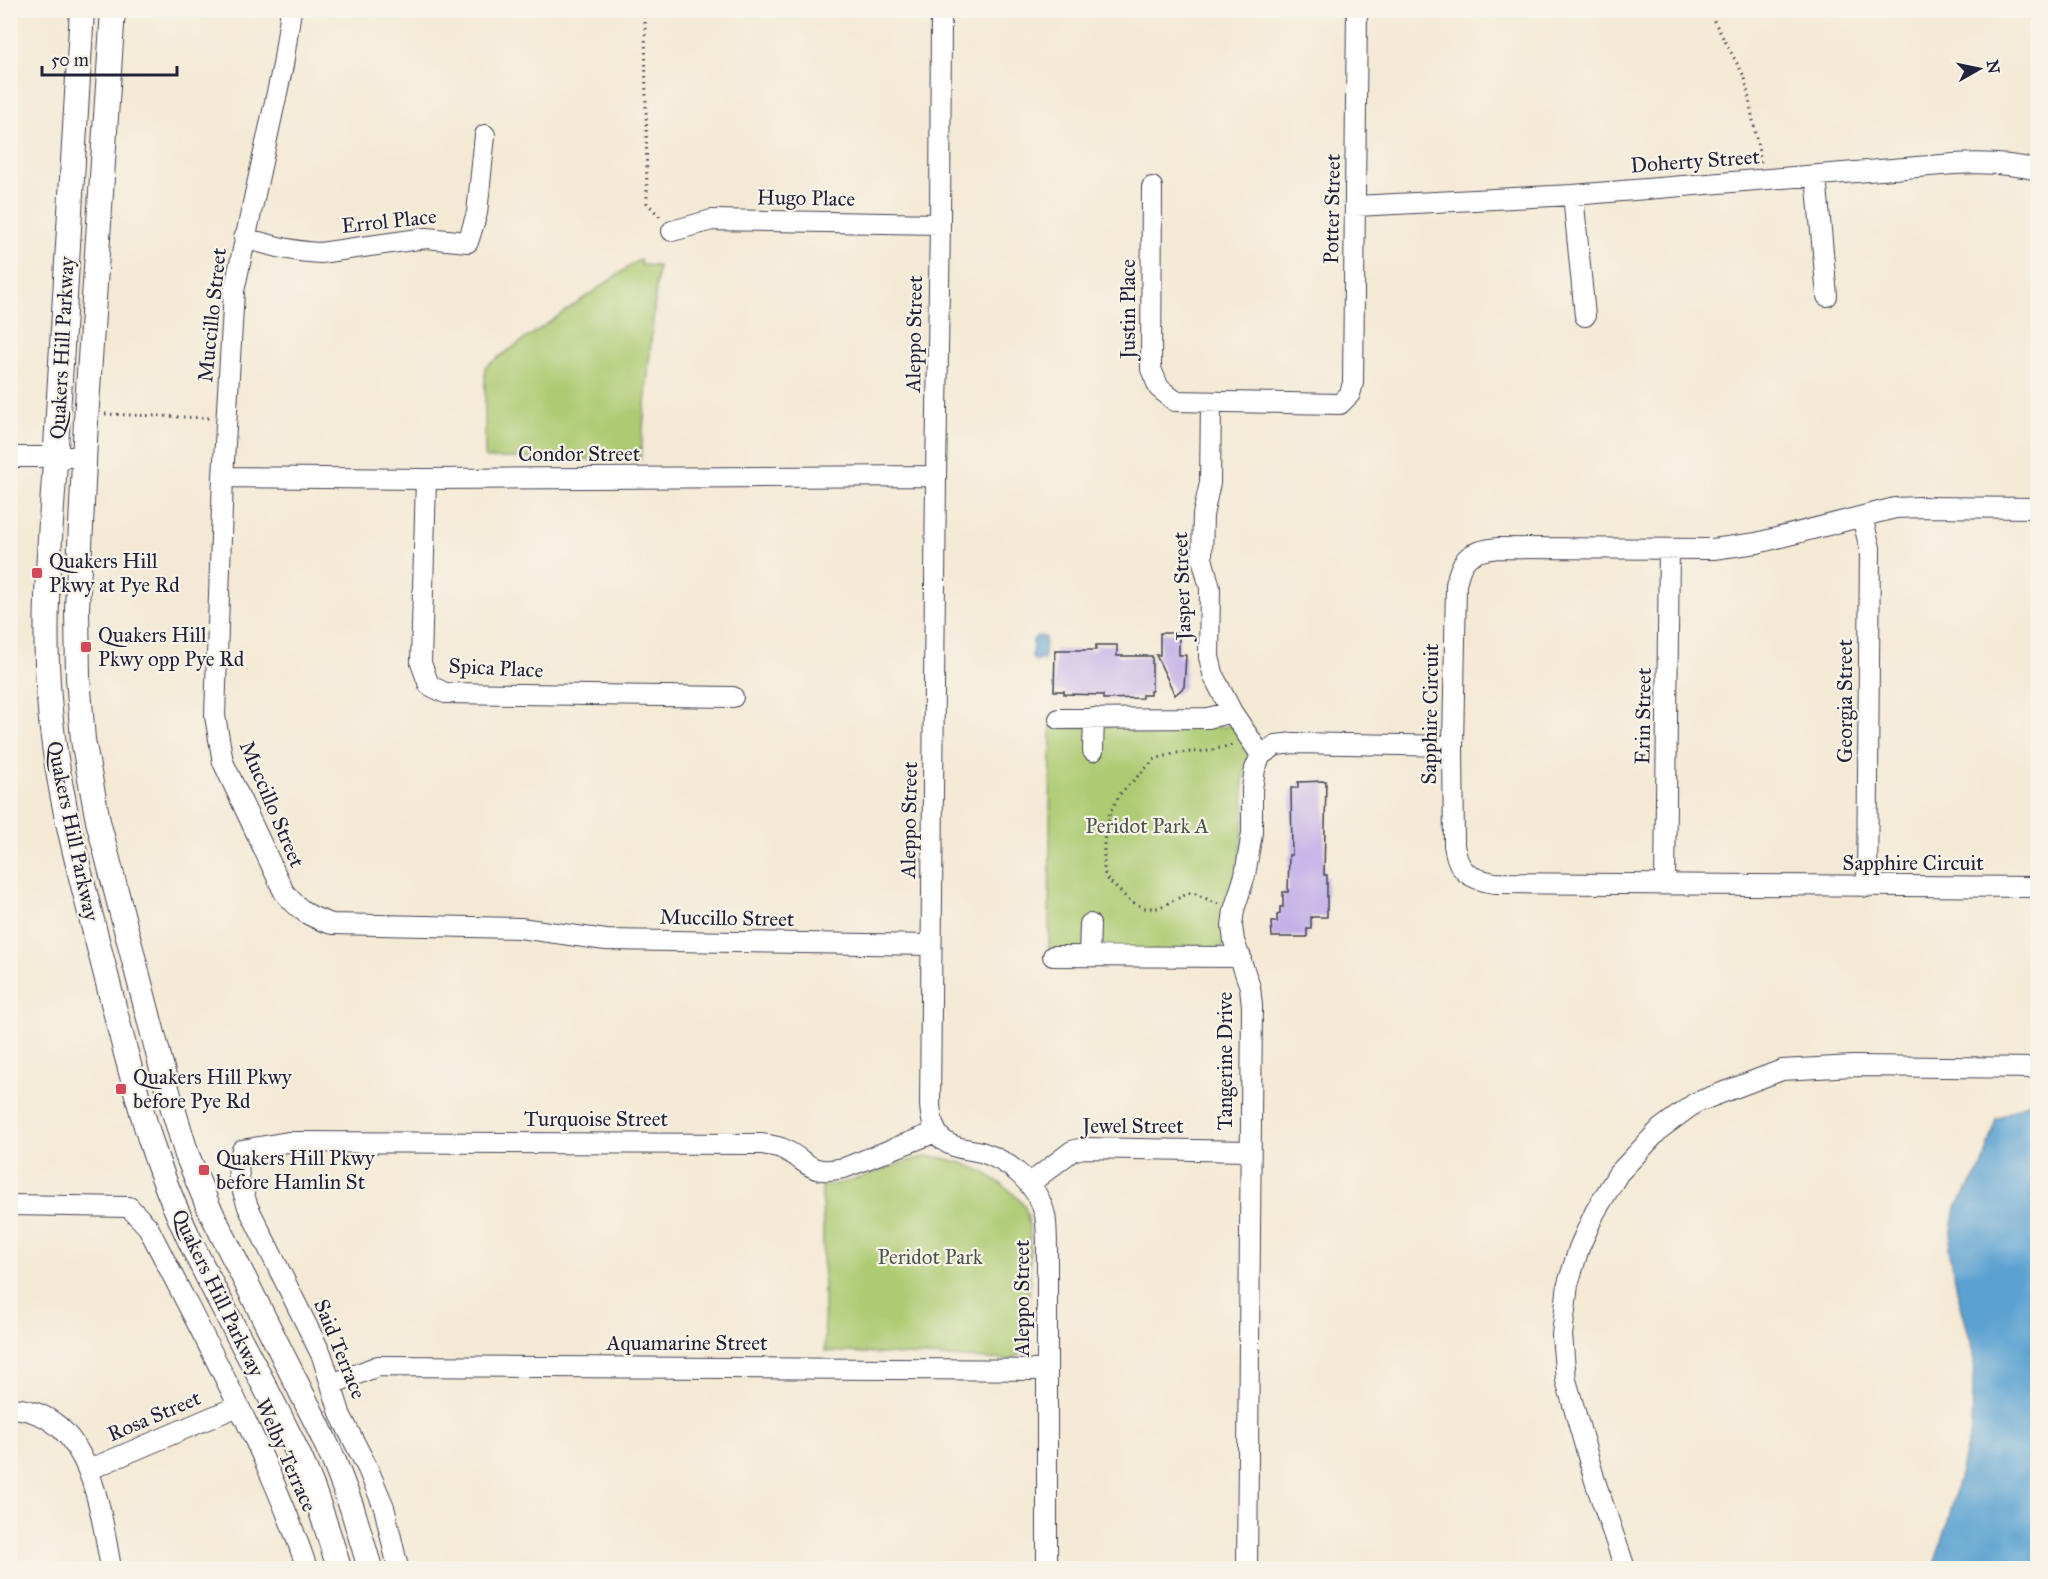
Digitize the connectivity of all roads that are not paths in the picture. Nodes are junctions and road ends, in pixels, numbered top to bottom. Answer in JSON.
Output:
{"nodes":[{"id":1,"x":82,"y":10,"type":"edge"},
{"id":2,"x":113,"y":10,"type":"edge"},
{"id":3,"x":291,"y":10,"type":"edge"},
{"id":4,"x":941,"y":10,"type":"edge"},
{"id":5,"x":1357,"y":10,"type":"edge"},
{"id":6,"x":485,"y":135,"type":"dead end"},
{"id":7,"x":2037,"y":170,"type":"edge"},
{"id":8,"x":1816,"y":176,"type":"junction"},
{"id":9,"x":1152,"y":187,"type":"dead end"},
{"id":10,"x":1573,"y":195,"type":"junction"},
{"id":11,"x":1356,"y":206,"type":"junction"},
{"id":12,"x":940,"y":224,"type":"junction"},
{"id":13,"x":672,"y":231,"type":"road end"},
{"id":14,"x":244,"y":238,"type":"junction"},
{"id":15,"x":1827,"y":296,"type":"dead end"},
{"id":16,"x":1585,"y":316,"type":"dead end"},
{"id":17,"x":1211,"y":402,"type":"junction"},
{"id":18,"x":1340,"y":404,"type":"joint"},
{"id":19,"x":10,"y":457,"type":"edge"},
{"id":20,"x":55,"y":457,"type":"junction"},
{"id":21,"x":84,"y":458,"type":"junction"},
{"id":22,"x":936,"y":476,"type":"junction"},
{"id":23,"x":223,"y":477,"type":"junction"},
{"id":24,"x":426,"y":479,"type":"junction"},
{"id":25,"x":2037,"y":508,"type":"edge"},
{"id":26,"x":1862,"y":517,"type":"junction"},
{"id":27,"x":1669,"y":549,"type":"junction"},
{"id":28,"x":733,"y":697,"type":"dead end"},
{"id":29,"x":1232,"y":712,"type":"junction"},
{"id":30,"x":1094,"y":718,"type":"junction"},
{"id":31,"x":1059,"y":719,"type":"dead end"},
{"id":32,"x":1453,"y":746,"type":"junction"},
{"id":33,"x":1256,"y":747,"type":"junction"},
{"id":34,"x":1093,"y":751,"type":"dead end"},
{"id":35,"x":1665,"y":884,"type":"junction"},
{"id":36,"x":1868,"y":887,"type":"junction"},
{"id":37,"x":2037,"y":887,"type":"edge"},
{"id":38,"x":1090,"y":924,"type":"dead end"},
{"id":39,"x":931,"y":945,"type":"junction"},
{"id":40,"x":1053,"y":956,"type":"dead end"},
{"id":41,"x":1089,"y":956,"type":"junction"},
{"id":42,"x":1241,"y":957,"type":"junction"},
{"id":43,"x":2037,"y":1068,"type":"edge"},
{"id":44,"x":936,"y":1132,"type":"junction"},
{"id":45,"x":243,"y":1150,"type":"joint"},
{"id":46,"x":1250,"y":1151,"type":"junction"},
{"id":47,"x":1029,"y":1184,"type":"junction"},
{"id":48,"x":10,"y":1205,"type":"edge"},
{"id":49,"x":1046,"y":1370,"type":"junction"},
{"id":50,"x":332,"y":1384,"type":"junction"},
{"id":51,"x":238,"y":1406,"type":"junction"},
{"id":52,"x":10,"y":1408,"type":"edge"},
{"id":53,"x":88,"y":1470,"type":"junction"},
{"id":54,"x":111,"y":1569,"type":"edge"},
{"id":55,"x":307,"y":1569,"type":"edge"},
{"id":56,"x":339,"y":1569,"type":"edge"},
{"id":57,"x":370,"y":1569,"type":"edge"},
{"id":58,"x":398,"y":1569,"type":"edge"},
{"id":59,"x":1047,"y":1569,"type":"edge"},
{"id":60,"x":1247,"y":1569,"type":"edge"},
{"id":61,"x":1625,"y":1569,"type":"edge"}],
"edges":[{"from":1,"to":20,"type":"main road","name":"Quakers Hill Parkway"},
{"from":2,"to":21,"type":"main road","name":"Quakers Hill Parkway"},
{"from":3,"to":14,"type":"street","name":"Muccillo Street"},
{"from":4,"to":12,"type":"street","name":"Aleppo Street"},
{"from":5,"to":11,"type":"street","name":"Potter Street"},
{"from":6,"to":14,"type":"street","name":"Errol Place"},
{"from":7,"to":8,"type":"street","name":"Doherty Street"},
{"from":8,"to":10,"type":"street","name":"Doherty Street"},
{"from":8,"to":15,"type":"street"},
{"from":9,"to":17,"type":"street","name":"Justin Place"},
{"from":10,"to":11,"type":"street","name":"Doherty Street"},
{"from":10,"to":16,"type":"street"},
{"from":11,"to":18,"type":"street","name":"Potter Street"},
{"from":12,"to":13,"type":"street","name":"Hugo Place"},
{"from":12,"to":22,"type":"street","name":"Aleppo Street"},
{"from":14,"to":23,"type":"street","name":"Muccillo Street"},
{"from":17,"to":18,"type":"street","name":"Justin Place"},
{"from":17,"to":29,"type":"street","name":"Jasper Street"},
{"from":19,"to":20,"type":"street"},
{"from":20,"to":21,"type":"street"},
{"from":20,"to":56,"type":"main road","name":"Quakers Hill Parkway"},
{"from":21,"to":57,"type":"main road","name":"Quakers Hill Parkway"},
{"from":22,"to":24,"type":"street","name":"Condor Street"},
{"from":22,"to":39,"type":"street","name":"Aleppo Street"},
{"from":23,"to":24,"type":"street","name":"Condor Street"},
{"from":23,"to":39,"type":"street","name":"Muccillo Street"},
{"from":24,"to":28,"type":"street","name":"Spica Place"},
{"from":25,"to":26,"type":"street","name":"Sapphire Circuit"},
{"from":26,"to":27,"type":"street","name":"Sapphire Circuit"},
{"from":26,"to":36,"type":"street","name":"Georgia Street"},
{"from":27,"to":32,"type":"street","name":"Sapphire Circuit"},
{"from":27,"to":35,"type":"street","name":"Erin Street"},
{"from":29,"to":30,"type":"street"},
{"from":29,"to":33,"type":"street","name":"Jasper Street"},
{"from":30,"to":31,"type":"street"},
{"from":30,"to":34,"type":"street"},
{"from":32,"to":33,"type":"street"},
{"from":32,"to":35,"type":"street","name":"Sapphire Circuit"},
{"from":33,"to":42,"type":"street","name":"Tangerine Drive"},
{"from":35,"to":36,"type":"street","name":"Sapphire Circuit"},
{"from":36,"to":37,"type":"street","name":"Sapphire Circuit"},
{"from":38,"to":41,"type":"street"},
{"from":39,"to":44,"type":"street","name":"Aleppo Street"},
{"from":40,"to":41,"type":"street"},
{"from":41,"to":42,"type":"street"},
{"from":42,"to":46,"type":"street","name":"Tangerine Drive"},
{"from":43,"to":61,"type":"street"},
{"from":44,"to":45,"type":"street","name":"Turquoise Street"},
{"from":44,"to":47,"type":"street","name":"Aleppo Street"},
{"from":45,"to":50,"type":"street","name":"Said Terrace"},
{"from":46,"to":47,"type":"street","name":"Jewel Street"},
{"from":46,"to":60,"type":"street","name":"Tangerine Drive"},
{"from":47,"to":49,"type":"street","name":"Aleppo Street"},
{"from":48,"to":51,"type":"street","name":"Welby Terrace"},
{"from":49,"to":50,"type":"street","name":"Aquamarine Street"},
{"from":49,"to":59,"type":"street","name":"Aleppo Street"},
{"from":50,"to":58,"type":"street","name":"Said Terrace"},
{"from":51,"to":53,"type":"street","name":"Rosa Street"},
{"from":51,"to":55,"type":"street","name":"Welby Terrace"},
{"from":52,"to":53,"type":"street"},
{"from":53,"to":54,"type":"street"}]}
